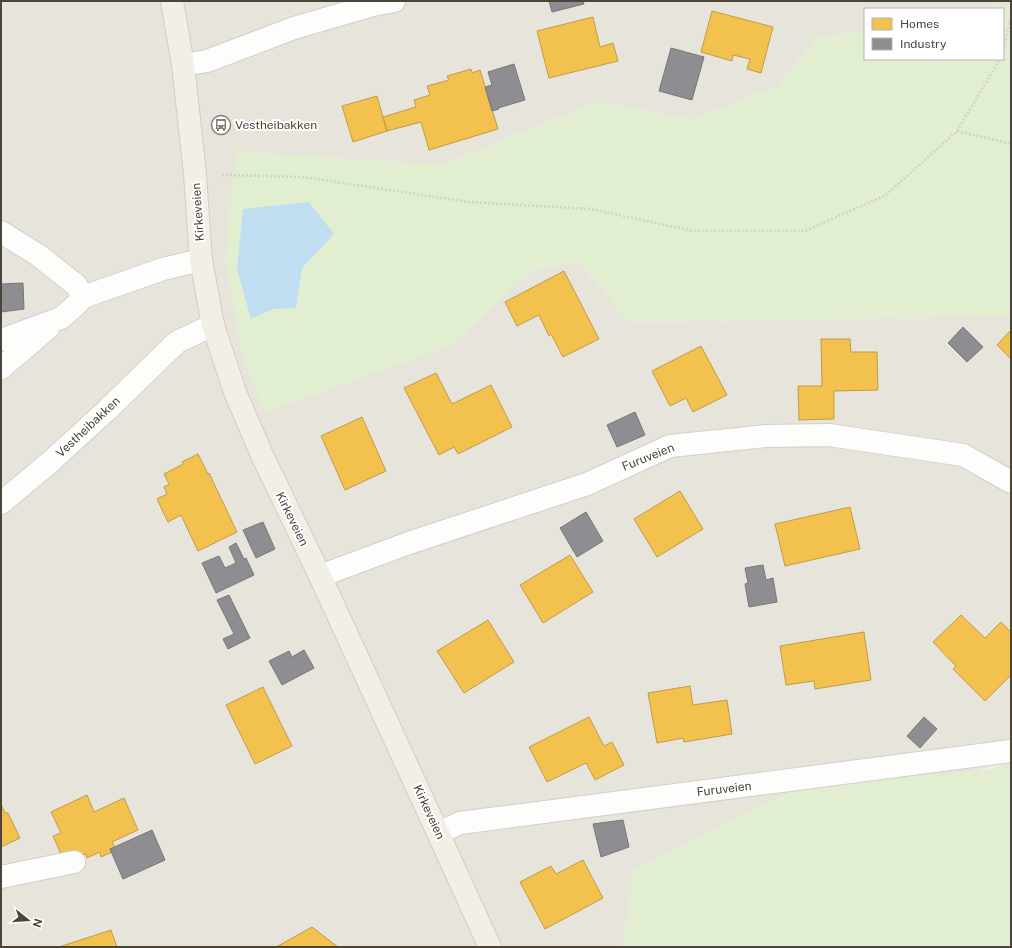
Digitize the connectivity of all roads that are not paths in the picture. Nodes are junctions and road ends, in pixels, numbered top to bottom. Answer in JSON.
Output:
{"nodes":[{"id":1,"x":172,"y":1,"type":"edge"},
{"id":2,"x":394,"y":1,"type":"edge"},
{"id":3,"x":182,"y":65,"type":"junction"},
{"id":4,"x":1,"y":232,"type":"edge"},
{"id":5,"x":201,"y":260,"type":"junction"},
{"id":6,"x":83,"y":297,"type":"junction"},
{"id":7,"x":61,"y":318,"type":"junction"},
{"id":8,"x":213,"y":325,"type":"junction"},
{"id":9,"x":1,"y":340,"type":"edge"},
{"id":10,"x":1,"y":368,"type":"edge"},
{"id":11,"x":1011,"y":482,"type":"edge"},
{"id":12,"x":1,"y":503,"type":"edge"},
{"id":13,"x":320,"y":576,"type":"junction"},
{"id":14,"x":1011,"y":751,"type":"edge"},
{"id":15,"x":438,"y":833,"type":"junction"},
{"id":16,"x":74,"y":862,"type":"dead end"},
{"id":17,"x":1,"y":877,"type":"edge"},
{"id":18,"x":490,"y":947,"type":"edge"}],
"edges":[{"from":1,"to":3,"type":"main road","name":"Kirkeveien"},
{"from":2,"to":3,"type":"street"},
{"from":3,"to":5,"type":"main road","name":"Kirkeveien"},
{"from":4,"to":6,"type":"street"},
{"from":5,"to":6,"type":"street"},
{"from":5,"to":8,"type":"main road","name":"Kirkeveien"},
{"from":6,"to":7,"type":"street"},
{"from":7,"to":9,"type":"street"},
{"from":7,"to":10,"type":"street"},
{"from":8,"to":12,"type":"street","name":"Vestheibakken"},
{"from":8,"to":13,"type":"main road","name":"Kirkeveien"},
{"from":11,"to":13,"type":"street","name":"Furuveien"},
{"from":13,"to":15,"type":"main road","name":"Kirkeveien"},
{"from":14,"to":15,"type":"street","name":"Furuveien"},
{"from":15,"to":18,"type":"main road","name":"Kirkeveien"},
{"from":16,"to":17,"type":"street"}]}
